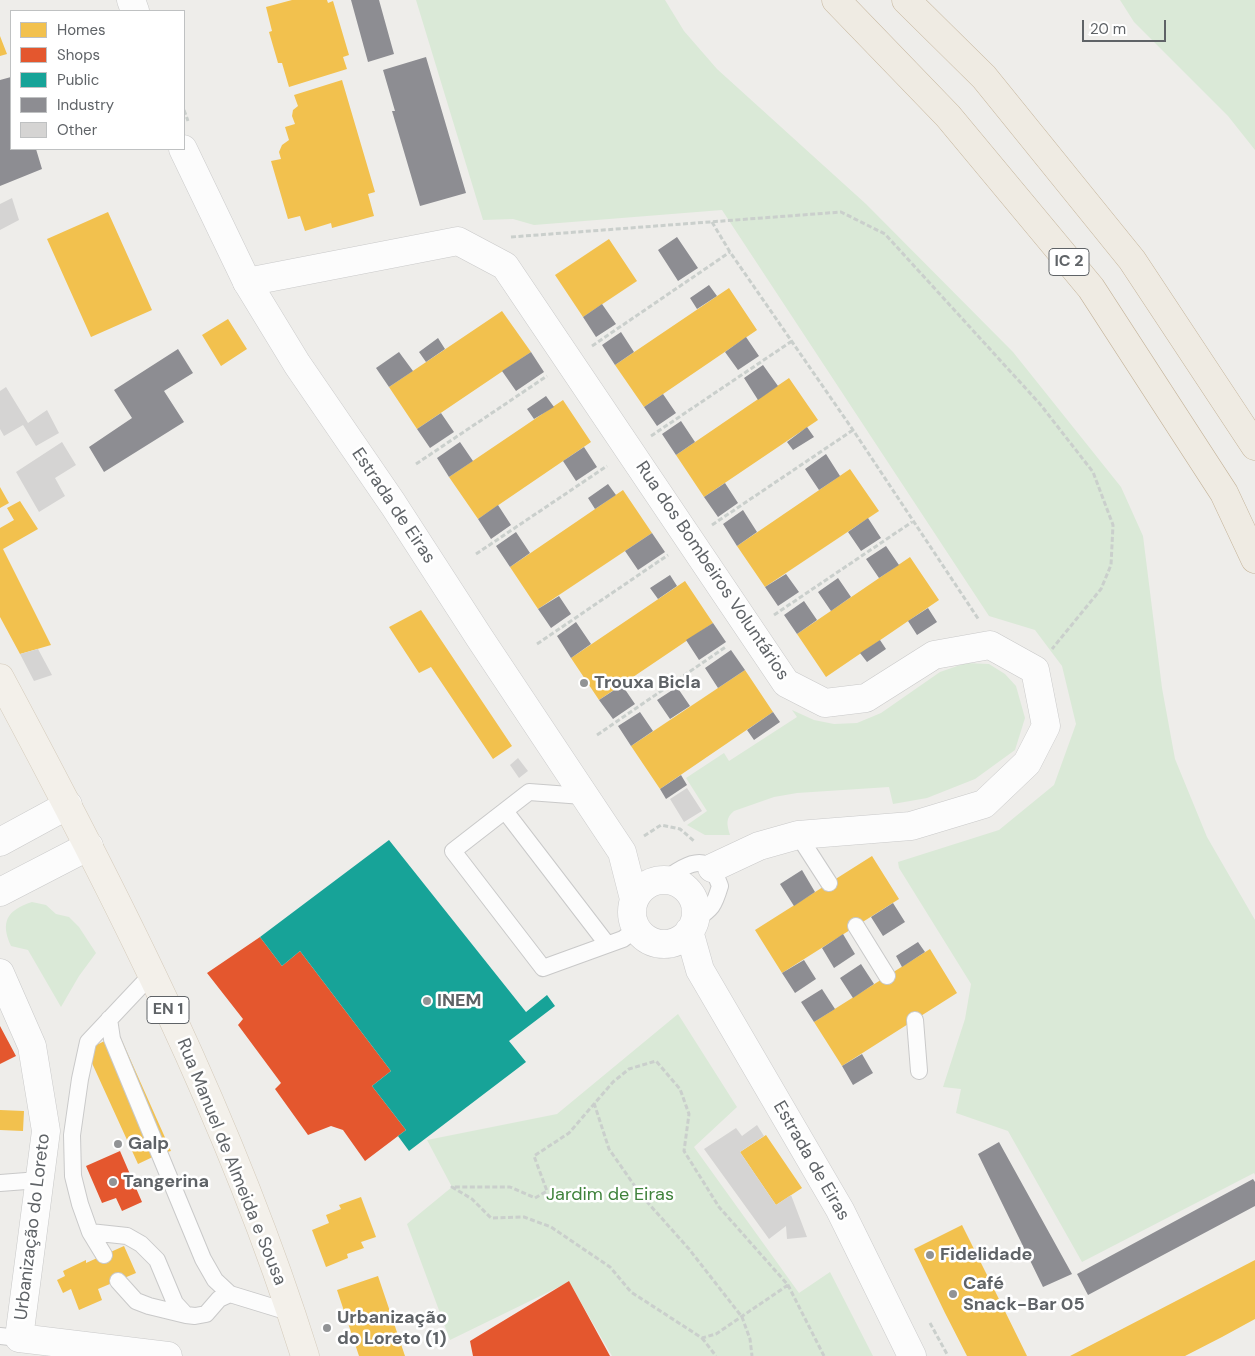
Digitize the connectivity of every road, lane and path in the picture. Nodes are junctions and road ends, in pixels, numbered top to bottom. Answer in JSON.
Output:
{"nodes":[{"id":1,"x":836,"y":0,"type":"edge"},
{"id":2,"x":906,"y":0,"type":"edge"},
{"id":3,"x":183,"y":150,"type":"edge"},
{"id":4,"x":712,"y":222,"type":"junction"},
{"id":5,"x":507,"y":237,"type":"dead end"},
{"id":6,"x":730,"y":252,"type":"junction"},
{"id":7,"x":247,"y":282,"type":"junction"},
{"id":8,"x":599,"y":340,"type":"dead end"},
{"id":9,"x":792,"y":341,"type":"junction"},
{"id":10,"x":546,"y":376,"type":"dead end"},
{"id":11,"x":659,"y":430,"type":"dead end"},
{"id":12,"x":853,"y":430,"type":"junction"},
{"id":13,"x":1255,"y":446,"type":"edge"},
{"id":14,"x":416,"y":464,"type":"dead end"},
{"id":15,"x":607,"y":466,"type":"dead end"},
{"id":16,"x":720,"y":520,"type":"dead end"},
{"id":17,"x":912,"y":522,"type":"junction"},
{"id":18,"x":476,"y":554,"type":"dead end"},
{"id":19,"x":667,"y":555,"type":"dead end"},
{"id":20,"x":1255,"y":559,"type":"edge"},
{"id":21,"x":781,"y":610,"type":"dead end"},
{"id":22,"x":536,"y":644,"type":"dead end"},
{"id":23,"x":990,"y":645,"type":"junction"},
{"id":24,"x":728,"y":646,"type":"dead end"},
{"id":25,"x":1035,"y":670,"type":"junction"},
{"id":26,"x":0,"y":678,"type":"edge"},
{"id":27,"x":597,"y":735,"type":"dead end"},
{"id":28,"x":583,"y":796,"type":"junction"},
{"id":29,"x":68,"y":805,"type":"junction"},
{"id":30,"x":505,"y":811,"type":"junction"},
{"id":31,"x":798,"y":835,"type":"junction"},
{"id":32,"x":0,"y":842,"type":"edge"},
{"id":33,"x":89,"y":846,"type":"junction"},
{"id":34,"x":622,"y":852,"type":"junction"},
{"id":35,"x":712,"y":868,"type":"junction"},
{"id":36,"x":663,"y":880,"type":"junction"},
{"id":37,"x":829,"y":883,"type":"dead end"},
{"id":38,"x":0,"y":892,"type":"edge"},
{"id":39,"x":634,"y":899,"type":"junction"},
{"id":40,"x":692,"y":925,"type":"junction"},
{"id":41,"x":856,"y":926,"type":"dead end"},
{"id":42,"x":636,"y":929,"type":"junction"},
{"id":43,"x":607,"y":944,"type":"junction"},
{"id":44,"x":663,"y":944,"type":"junction"},
{"id":45,"x":700,"y":970,"type":"junction"},
{"id":46,"x":0,"y":973,"type":"edge"},
{"id":47,"x":152,"y":974,"type":"junction"},
{"id":48,"x":887,"y":976,"type":"dead end"},
{"id":49,"x":109,"y":1019,"type":"junction"},
{"id":50,"x":915,"y":1020,"type":"dead end"},
{"id":51,"x":919,"y":1071,"type":"dead end"},
{"id":52,"x":594,"y":1102,"type":"junction"},
{"id":53,"x":40,"y":1180,"type":"junction"},
{"id":54,"x":0,"y":1183,"type":"edge"},
{"id":55,"x":90,"y":1232,"type":"junction"},
{"id":56,"x":104,"y":1255,"type":"dead end"},
{"id":57,"x":118,"y":1281,"type":"dead end"},
{"id":58,"x":788,"y":1285,"type":"junction"},
{"id":59,"x":230,"y":1294,"type":"junction"},
{"id":60,"x":292,"y":1313,"type":"junction"},
{"id":61,"x":186,"y":1314,"type":"junction"},
{"id":62,"x":742,"y":1317,"type":"junction"},
{"id":63,"x":9,"y":1337,"type":"edge"},
{"id":64,"x":702,"y":1338,"type":"junction"},
{"id":65,"x":168,"y":1356,"type":"edge"},
{"id":66,"x":305,"y":1356,"type":"edge"},
{"id":67,"x":716,"y":1356,"type":"edge"},
{"id":68,"x":752,"y":1356,"type":"edge"},
{"id":69,"x":824,"y":1356,"type":"edge"},
{"id":70,"x":912,"y":1356,"type":"edge"}],
"edges":[{"from":1,"to":20,"type":"highway","number":"IC 2"},
{"from":2,"to":13,"type":"highway","number":"IC 2"},
{"from":3,"to":7,"type":"street","name":"Estrada de Eiras"},
{"from":4,"to":5,"type":"path"},
{"from":4,"to":6,"type":"path"},
{"from":4,"to":25,"type":"path"},
{"from":6,"to":8,"type":"path"},
{"from":6,"to":9,"type":"path"},
{"from":7,"to":23,"type":"street","name":"Rua dos Bombeiros Voluntários"},
{"from":7,"to":28,"type":"street","name":"Estrada de Eiras"},
{"from":9,"to":11,"type":"path"},
{"from":9,"to":12,"type":"path"},
{"from":10,"to":14,"type":"path"},
{"from":12,"to":16,"type":"path"},
{"from":12,"to":17,"type":"path"},
{"from":15,"to":18,"type":"path"},
{"from":17,"to":21,"type":"path"},
{"from":17,"to":23,"type":"path"},
{"from":19,"to":22,"type":"path"},
{"from":23,"to":25,"type":"street"},
{"from":24,"to":27,"type":"path"},
{"from":25,"to":31,"type":"street"},
{"from":26,"to":29,"type":"main road","name":"Rua Manuel de Almeida e Sousa","number":"EN 1"},
{"from":28,"to":30,"type":"lane"},
{"from":28,"to":34,"type":"street","name":"Estrada de Eiras"},
{"from":29,"to":32,"type":"street"},
{"from":29,"to":33,"type":"main road","name":"Rua Manuel de Almeida e Sousa","number":"EN 1"},
{"from":30,"to":43,"type":"lane"},
{"from":30,"to":43,"type":"lane"},
{"from":31,"to":35,"type":"street"},
{"from":31,"to":37,"type":"lane"},
{"from":33,"to":38,"type":"street"},
{"from":33,"to":47,"type":"main road","name":"Rua Manuel de Almeida e Sousa","number":"EN 1"},
{"from":34,"to":36,"type":"street","name":"Estrada de Eiras"},
{"from":34,"to":39,"type":"street","name":"Estrada de Eiras"},
{"from":35,"to":36,"type":"lane"},
{"from":35,"to":40,"type":"lane"},
{"from":36,"to":39,"type":"street"},
{"from":36,"to":40,"type":"street","name":"Estrada de Eiras"},
{"from":39,"to":42,"type":"street","name":"Estrada de Eiras"},
{"from":40,"to":44,"type":"street"},
{"from":40,"to":45,"type":"street","name":"Estrada de Eiras"},
{"from":41,"to":48,"type":"lane"},
{"from":42,"to":43,"type":"lane"},
{"from":42,"to":44,"type":"street","name":"Estrada de Eiras"},
{"from":44,"to":45,"type":"street","name":"Estrada de Eiras"},
{"from":45,"to":70,"type":"street","name":"Estrada de Eiras"},
{"from":46,"to":53,"type":"street","name":"Urbanização do Loreto"},
{"from":47,"to":49,"type":"lane"},
{"from":47,"to":60,"type":"main road","name":"Rua Manuel de Almeida e Sousa","number":"EN 1"},
{"from":49,"to":55,"type":"lane"},
{"from":49,"to":59,"type":"lane"},
{"from":50,"to":51,"type":"lane"},
{"from":52,"to":58,"type":"path"},
{"from":52,"to":62,"type":"path"},
{"from":52,"to":64,"type":"path"},
{"from":53,"to":54,"type":"lane"},
{"from":53,"to":63,"type":"street","name":"Urbanização do Loreto"},
{"from":55,"to":56,"type":"lane"},
{"from":55,"to":61,"type":"lane"},
{"from":57,"to":61,"type":"lane"},
{"from":58,"to":62,"type":"path"},
{"from":58,"to":69,"type":"path"},
{"from":59,"to":60,"type":"lane"},
{"from":59,"to":61,"type":"lane"},
{"from":60,"to":66,"type":"main road","name":"Rua Manuel de Almeida e Sousa","number":"EN 1"},
{"from":62,"to":64,"type":"path"},
{"from":62,"to":68,"type":"path"},
{"from":63,"to":65,"type":"street","name":"Urbanização do Loreto"},
{"from":64,"to":67,"type":"path"}]}
